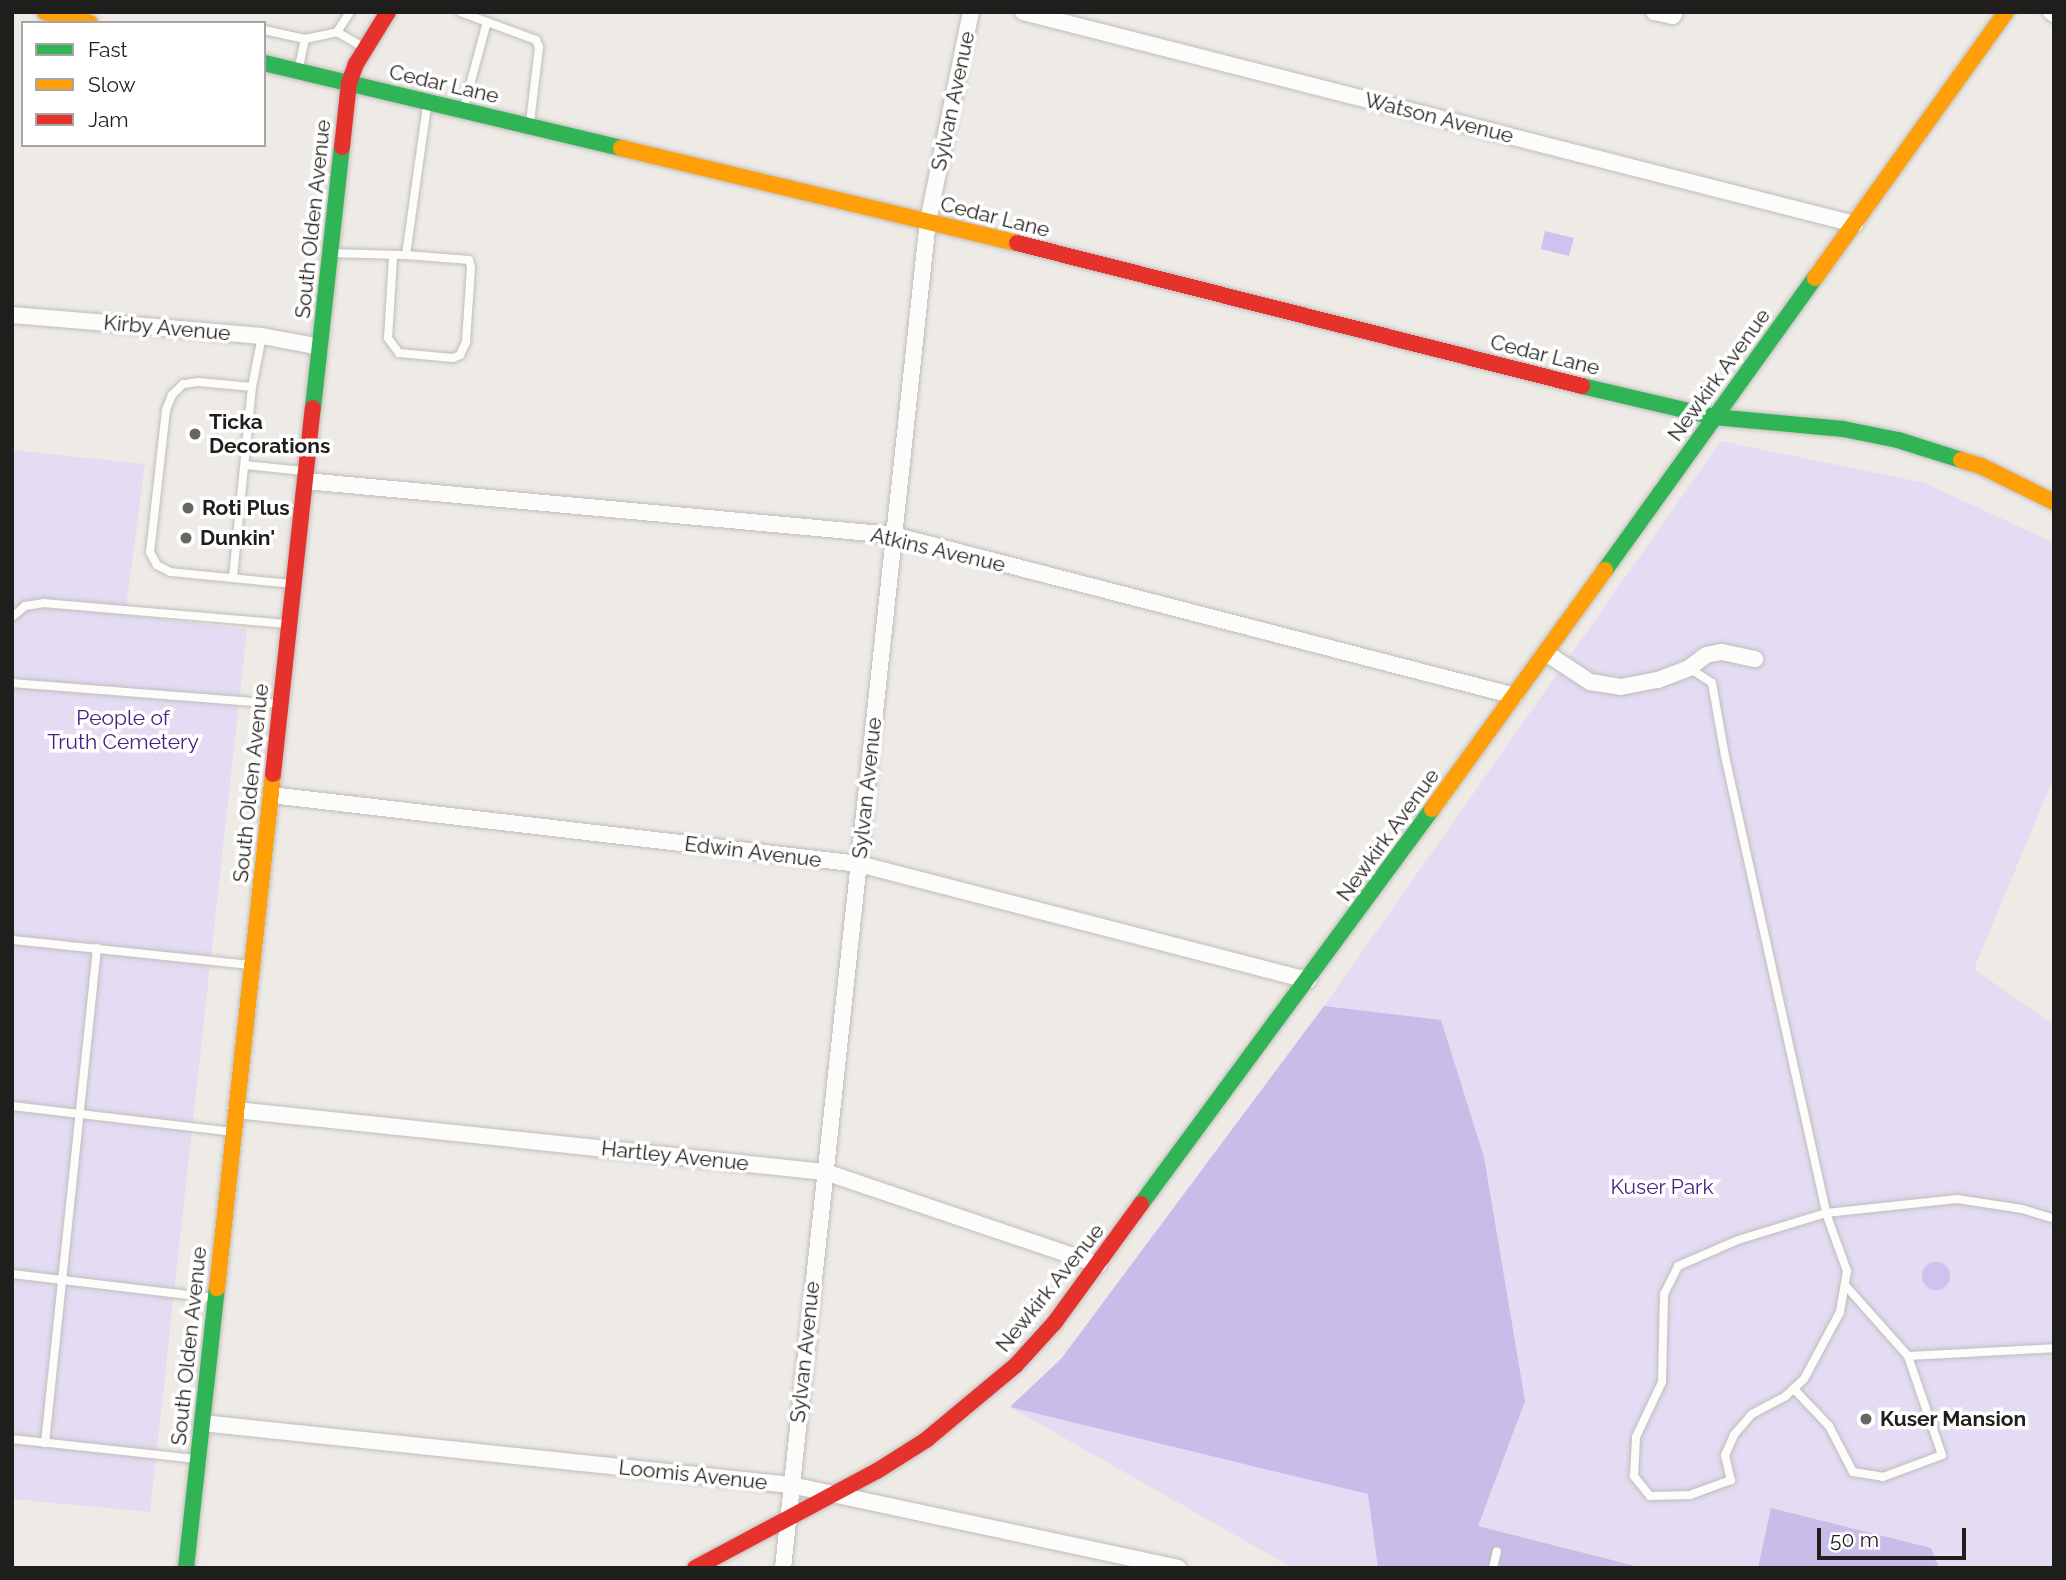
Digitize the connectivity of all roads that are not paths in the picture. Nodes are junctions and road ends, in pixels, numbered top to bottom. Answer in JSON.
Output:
{"nodes":[{"id":1,"x":45,"y":12,"type":"edge"},
{"id":2,"x":350,"y":12,"type":"edge"},
{"id":3,"x":388,"y":12,"type":"edge"},
{"id":4,"x":460,"y":12,"type":"edge"},
{"id":5,"x":971,"y":12,"type":"edge"},
{"id":6,"x":1023,"y":12,"type":"edge"},
{"id":7,"x":1654,"y":12,"type":"edge"},
{"id":8,"x":2006,"y":12,"type":"edge"},
{"id":9,"x":1674,"y":14,"type":"edge"},
{"id":10,"x":82,"y":21,"type":"edge"},
{"id":11,"x":487,"y":22,"type":"junction"},
{"id":12,"x":266,"y":30,"type":"edge"},
{"id":13,"x":337,"y":32,"type":"junction"},
{"id":14,"x":305,"y":39,"type":"junction"},
{"id":15,"x":366,"y":49,"type":"junction"},
{"id":16,"x":266,"y":63,"type":"edge"},
{"id":17,"x":298,"y":71,"type":"junction"},
{"id":18,"x":349,"y":83,"type":"junction"},
{"id":19,"x":427,"y":102,"type":"junction"},
{"id":20,"x":463,"y":110,"type":"junction"},
{"id":21,"x":530,"y":126,"type":"junction"},
{"id":22,"x":928,"y":221,"type":"junction"},
{"id":23,"x":1855,"y":224,"type":"junction"},
{"id":24,"x":330,"y":253,"type":"junction"},
{"id":25,"x":406,"y":255,"type":"junction"},
{"id":26,"x":393,"y":257,"type":"junction"},
{"id":27,"x":12,"y":315,"type":"edge"},
{"id":28,"x":262,"y":336,"type":"junction"},
{"id":29,"x":320,"y":347,"type":"junction"},
{"id":30,"x":252,"y":387,"type":"junction"},
{"id":31,"x":1714,"y":417,"type":"junction"},
{"id":32,"x":245,"y":465,"type":"junction"},
{"id":33,"x":306,"y":477,"type":"junction"},
{"id":34,"x":2054,"y":502,"type":"edge"},
{"id":35,"x":893,"y":535,"type":"junction"},
{"id":36,"x":233,"y":578,"type":"junction"},
{"id":37,"x":294,"y":584,"type":"junction"},
{"id":38,"x":12,"y":617,"type":"edge"},
{"id":39,"x":290,"y":625,"type":"junction"},
{"id":40,"x":1546,"y":653,"type":"junction"},
{"id":41,"x":1755,"y":659,"type":"dead end"},
{"id":42,"x":1689,"y":668,"type":"junction"},
{"id":43,"x":12,"y":682,"type":"edge"},
{"id":44,"x":1515,"y":696,"type":"junction"},
{"id":45,"x":281,"y":704,"type":"junction"},
{"id":46,"x":271,"y":795,"type":"junction"},
{"id":47,"x":859,"y":864,"type":"junction"},
{"id":48,"x":12,"y":940,"type":"edge"},
{"id":49,"x":97,"y":948,"type":"junction"},
{"id":50,"x":252,"y":965,"type":"junction"},
{"id":51,"x":1308,"y":980,"type":"junction"},
{"id":52,"x":12,"y":1106,"type":"edge"},
{"id":53,"x":236,"y":1110,"type":"junction"},
{"id":54,"x":80,"y":1114,"type":"junction"},
{"id":55,"x":234,"y":1132,"type":"junction"},
{"id":56,"x":825,"y":1172,"type":"junction"},
{"id":57,"x":1826,"y":1213,"type":"junction"},
{"id":58,"x":2054,"y":1219,"type":"edge"},
{"id":59,"x":1099,"y":1265,"type":"junction"},
{"id":60,"x":12,"y":1274,"type":"edge"},
{"id":61,"x":62,"y":1280,"type":"junction"},
{"id":62,"x":1845,"y":1284,"type":"junction"},
{"id":63,"x":215,"y":1298,"type":"junction"},
{"id":64,"x":2054,"y":1348,"type":"edge"},
{"id":65,"x":1908,"y":1356,"type":"junction"},
{"id":66,"x":1794,"y":1389,"type":"junction"},
{"id":67,"x":202,"y":1423,"type":"junction"},
{"id":68,"x":12,"y":1439,"type":"edge"},
{"id":69,"x":45,"y":1443,"type":"junction"},
{"id":70,"x":198,"y":1459,"type":"junction"},
{"id":71,"x":791,"y":1485,"type":"junction"},
{"id":72,"x":832,"y":1494,"type":"junction"},
{"id":73,"x":787,"y":1518,"type":"junction"},
{"id":74,"x":1497,"y":1551,"type":"dead end"},
{"id":75,"x":186,"y":1568,"type":"edge"},
{"id":76,"x":695,"y":1568,"type":"edge"},
{"id":77,"x":783,"y":1568,"type":"edge"},
{"id":78,"x":1178,"y":1568,"type":"edge"},
{"id":79,"x":1493,"y":1568,"type":"edge"}],
"edges":[{"from":1,"to":10,"type":"street"},
{"from":2,"to":13,"type":"lane"},
{"from":3,"to":15,"type":"street","name":"South Olden Avenue"},
{"from":4,"to":11,"type":"lane"},
{"from":5,"to":22,"type":"street","name":"Sylvan Avenue"},
{"from":6,"to":23,"type":"street","name":"Watson Avenue"},
{"from":7,"to":9,"type":"street"},
{"from":8,"to":23,"type":"street","name":"Newkirk Avenue"},
{"from":11,"to":20,"type":"lane"},
{"from":11,"to":21,"type":"lane"},
{"from":12,"to":14,"type":"lane"},
{"from":13,"to":14,"type":"lane"},
{"from":13,"to":15,"type":"lane"},
{"from":14,"to":17,"type":"lane"},
{"from":15,"to":18,"type":"street","name":"South Olden Avenue"},
{"from":16,"to":17,"type":"street","name":"Cedar Lane"},
{"from":17,"to":18,"type":"street","name":"Cedar Lane"},
{"from":18,"to":19,"type":"street","name":"Cedar Lane"},
{"from":18,"to":24,"type":"street","name":"South Olden Avenue"},
{"from":19,"to":20,"type":"street","name":"Cedar Lane"},
{"from":19,"to":25,"type":"lane"},
{"from":20,"to":21,"type":"street","name":"Cedar Lane"},
{"from":21,"to":22,"type":"street","name":"Cedar Lane"},
{"from":22,"to":31,"type":"street","name":"Cedar Lane"},
{"from":22,"to":35,"type":"street","name":"Sylvan Avenue"},
{"from":23,"to":31,"type":"street","name":"Newkirk Avenue"},
{"from":24,"to":26,"type":"lane"},
{"from":24,"to":29,"type":"street","name":"South Olden Avenue"},
{"from":25,"to":26,"type":"lane"},
{"from":25,"to":26,"type":"lane"},
{"from":27,"to":28,"type":"street","name":"Kirby Avenue"},
{"from":28,"to":29,"type":"street","name":"Kirby Avenue"},
{"from":28,"to":30,"type":"lane"},
{"from":29,"to":33,"type":"street","name":"South Olden Avenue"},
{"from":30,"to":32,"type":"lane"},
{"from":30,"to":36,"type":"lane"},
{"from":31,"to":34,"type":"street","name":"Cedar Lane"},
{"from":31,"to":40,"type":"street","name":"Newkirk Avenue"},
{"from":32,"to":33,"type":"lane"},
{"from":32,"to":36,"type":"lane"},
{"from":33,"to":35,"type":"street","name":"Atkins Avenue"},
{"from":33,"to":37,"type":"street","name":"South Olden Avenue"},
{"from":35,"to":44,"type":"street","name":"Atkins Avenue"},
{"from":35,"to":47,"type":"street","name":"Sylvan Avenue"},
{"from":36,"to":37,"type":"lane"},
{"from":37,"to":39,"type":"street","name":"South Olden Avenue"},
{"from":38,"to":39,"type":"lane"},
{"from":39,"to":45,"type":"street","name":"South Olden Avenue"},
{"from":40,"to":42,"type":"street"},
{"from":40,"to":44,"type":"street","name":"Newkirk Avenue"},
{"from":41,"to":42,"type":"street"},
{"from":42,"to":57,"type":"lane"},
{"from":43,"to":45,"type":"lane"},
{"from":44,"to":51,"type":"street","name":"Newkirk Avenue"},
{"from":45,"to":46,"type":"street","name":"South Olden Avenue"},
{"from":46,"to":47,"type":"street","name":"Edwin Avenue"},
{"from":46,"to":50,"type":"street","name":"South Olden Avenue"},
{"from":47,"to":51,"type":"street","name":"Edwin Avenue"},
{"from":47,"to":56,"type":"street","name":"Sylvan Avenue"},
{"from":48,"to":49,"type":"lane"},
{"from":49,"to":50,"type":"lane"},
{"from":49,"to":54,"type":"lane"},
{"from":50,"to":53,"type":"street","name":"South Olden Avenue"},
{"from":51,"to":59,"type":"street","name":"Newkirk Avenue"},
{"from":52,"to":54,"type":"lane"},
{"from":53,"to":55,"type":"street","name":"South Olden Avenue"},
{"from":53,"to":56,"type":"street","name":"Hartley Avenue"},
{"from":54,"to":55,"type":"lane"},
{"from":54,"to":61,"type":"lane"},
{"from":55,"to":63,"type":"street","name":"South Olden Avenue"},
{"from":56,"to":59,"type":"street","name":"Hartley Avenue"},
{"from":56,"to":71,"type":"street","name":"Sylvan Avenue"},
{"from":57,"to":58,"type":"lane"},
{"from":57,"to":62,"type":"lane"},
{"from":57,"to":66,"type":"lane"},
{"from":59,"to":72,"type":"street","name":"Newkirk Avenue"},
{"from":60,"to":61,"type":"lane"},
{"from":61,"to":63,"type":"lane"},
{"from":61,"to":69,"type":"lane"},
{"from":62,"to":65,"type":"lane"},
{"from":62,"to":66,"type":"lane"},
{"from":63,"to":67,"type":"street","name":"South Olden Avenue"},
{"from":64,"to":65,"type":"lane"},
{"from":65,"to":66,"type":"lane"},
{"from":67,"to":70,"type":"street","name":"South Olden Avenue"},
{"from":67,"to":71,"type":"street","name":"Loomis Avenue"},
{"from":68,"to":69,"type":"lane"},
{"from":69,"to":70,"type":"lane"},
{"from":70,"to":75,"type":"street","name":"South Olden Avenue"},
{"from":71,"to":72,"type":"street","name":"Loomis Avenue"},
{"from":71,"to":73,"type":"street","name":"Sylvan Avenue"},
{"from":72,"to":73,"type":"street","name":"Newkirk Avenue"},
{"from":72,"to":78,"type":"street","name":"Loomis Avenue"},
{"from":73,"to":76,"type":"street","name":"Newkirk Avenue"},
{"from":73,"to":77,"type":"street","name":"Sylvan Avenue"},
{"from":74,"to":79,"type":"lane"}]}
